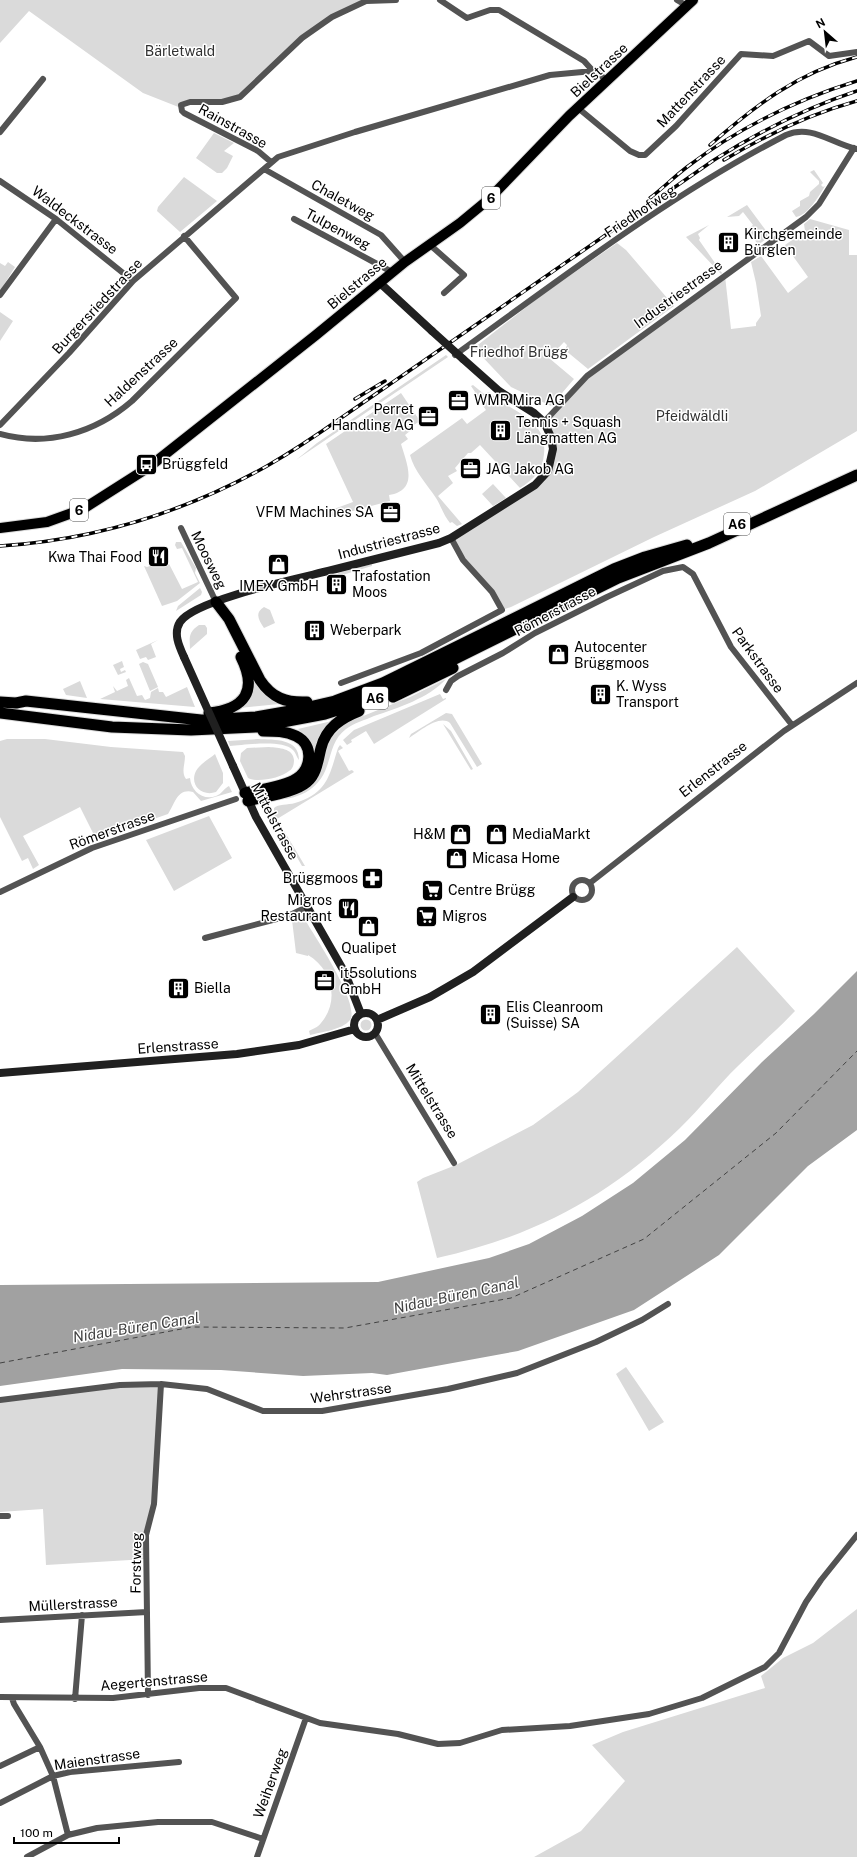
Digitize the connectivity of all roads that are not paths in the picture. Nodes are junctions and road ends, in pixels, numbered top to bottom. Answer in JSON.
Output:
{"nodes":[{"id":1,"x":396,"y":0,"type":"edge"},
{"id":2,"x":440,"y":0,"type":"edge"},
{"id":3,"x":677,"y":0,"type":"edge"},
{"id":4,"x":690,"y":3,"type":"edge"},
{"id":5,"x":857,"y":52,"type":"edge"},
{"id":6,"x":593,"y":71,"type":"junction"},
{"id":7,"x":42,"y":79,"type":"dead end"},
{"id":8,"x":607,"y":82,"type":"junction"},
{"id":9,"x":578,"y":108,"type":"junction"},
{"id":10,"x":0,"y":132,"type":"edge"},
{"id":11,"x":855,"y":149,"type":"edge"},
{"id":12,"x":271,"y":162,"type":"junction"},
{"id":13,"x":264,"y":168,"type":"junction"},
{"id":14,"x":0,"y":181,"type":"edge"},
{"id":15,"x":56,"y":219,"type":"junction"},
{"id":16,"x":294,"y":219,"type":"dead end"},
{"id":17,"x":184,"y":236,"type":"junction"},
{"id":18,"x":429,"y":244,"type":"junction"},
{"id":19,"x":405,"y":262,"type":"junction"},
{"id":20,"x":392,"y":272,"type":"junction"},
{"id":21,"x":133,"y":281,"type":"junction"},
{"id":22,"x":380,"y":283,"type":"junction"},
{"id":23,"x":444,"y":292,"type":"dead end"},
{"id":24,"x":0,"y":295,"type":"edge"},
{"id":25,"x":454,"y":356,"type":"dead end"},
{"id":26,"x":544,"y":422,"type":"junction"},
{"id":27,"x":0,"y":425,"type":"edge"},
{"id":28,"x":0,"y":434,"type":"edge"},
{"id":29,"x":857,"y":470,"type":"edge"},
{"id":30,"x":857,"y":475,"type":"edge"},
{"id":31,"x":0,"y":528,"type":"edge"},
{"id":32,"x":181,"y":528,"type":"dead end"},
{"id":33,"x":451,"y":538,"type":"junction"},
{"id":34,"x":683,"y":567,"type":"joint"},
{"id":35,"x":616,"y":574,"type":"junction"},
{"id":36,"x":216,"y":602,"type":"junction"},
{"id":37,"x":510,"y":632,"type":"junction"},
{"id":38,"x":184,"y":656,"type":"joint"},
{"id":39,"x":341,"y":683,"type":"dead end"},
{"id":40,"x":857,"y":683,"type":"edge"},
{"id":41,"x":446,"y":690,"type":"dead end"},
{"id":42,"x":0,"y":695,"type":"edge"},
{"id":43,"x":26,"y":701,"type":"junction"},
{"id":44,"x":335,"y":701,"type":"junction"},
{"id":45,"x":0,"y":702,"type":"edge"},
{"id":46,"x":0,"y":714,"type":"edge"},
{"id":47,"x":184,"y":717,"type":"junction"},
{"id":48,"x":792,"y":725,"type":"junction"},
{"id":49,"x":228,"y":729,"type":"junction"},
{"id":50,"x":280,"y":788,"type":"junction"},
{"id":51,"x":243,"y":798,"type":"junction"},
{"id":52,"x":590,"y":883,"type":"junction"},
{"id":53,"x":0,"y":892,"type":"edge"},
{"id":54,"x":573,"y":896,"type":"junction"},
{"id":55,"x":307,"y":907,"type":"junction"},
{"id":56,"x":205,"y":938,"type":"dead end"},
{"id":57,"x":362,"y":1014,"type":"junction"},
{"id":58,"x":377,"y":1020,"type":"junction"},
{"id":59,"x":355,"y":1029,"type":"junction"},
{"id":60,"x":375,"y":1033,"type":"junction"},
{"id":61,"x":0,"y":1073,"type":"edge"},
{"id":62,"x":454,"y":1163,"type":"dead end"},
{"id":63,"x":668,"y":1304,"type":"dead end"},
{"id":64,"x":161,"y":1384,"type":"junction"},
{"id":65,"x":0,"y":1400,"type":"edge"},
{"id":66,"x":0,"y":1516,"type":"edge"},
{"id":67,"x":8,"y":1516,"type":"dead end"},
{"id":68,"x":857,"y":1535,"type":"edge"},
{"id":69,"x":147,"y":1612,"type":"junction"},
{"id":70,"x":82,"y":1615,"type":"junction"},
{"id":71,"x":0,"y":1620,"type":"edge"},
{"id":72,"x":148,"y":1695,"type":"junction"},
{"id":73,"x":0,"y":1697,"type":"edge"},
{"id":74,"x":12,"y":1698,"type":"junction"},
{"id":75,"x":75,"y":1699,"type":"junction"},
{"id":76,"x":306,"y":1718,"type":"junction"},
{"id":77,"x":40,"y":1747,"type":"junction"},
{"id":78,"x":179,"y":1762,"type":"dead end"},
{"id":79,"x":0,"y":1766,"type":"edge"},
{"id":80,"x":53,"y":1776,"type":"junction"},
{"id":81,"x":0,"y":1803,"type":"edge"},
{"id":82,"x":68,"y":1835,"type":"junction"},
{"id":83,"x":263,"y":1839,"type":"junction"},
{"id":84,"x":27,"y":1857,"type":"edge"},
{"id":85,"x":257,"y":1857,"type":"edge"}],
"edges":[{"from":1,"to":12,"type":"street","name":"Rainstrasse"},
{"from":2,"to":6,"type":"street"},
{"from":3,"to":4,"type":"street"},
{"from":4,"to":8,"type":"main road","name":"Bielstrasse","number":"6"},
{"from":5,"to":9,"type":"street","name":"Mattenstrasse"},
{"from":6,"to":8,"type":"street"},
{"from":6,"to":12,"type":"street","name":"Rainstrasse"},
{"from":7,"to":10,"type":"street"},
{"from":8,"to":9,"type":"main road","name":"Bielstrasse","number":"6"},
{"from":9,"to":18,"type":"main road","name":"Bielstrasse","number":"6"},
{"from":11,"to":25,"type":"street","name":"Friedhofweg"},
{"from":11,"to":26,"type":"street","name":"Industriestrasse"},
{"from":12,"to":13,"type":"street","name":"Burgersriedstrasse"},
{"from":13,"to":17,"type":"street","name":"Burgersriedstrasse"},
{"from":13,"to":19,"type":"street","name":"Chaletweg"},
{"from":14,"to":15,"type":"street","name":"Waldeckstrasse"},
{"from":15,"to":21,"type":"street","name":"Waldeckstrasse"},
{"from":15,"to":24,"type":"street"},
{"from":16,"to":20,"type":"street","name":"Tulpenweg"},
{"from":17,"to":21,"type":"street","name":"Burgersriedstrasse"},
{"from":17,"to":28,"type":"street","name":"Haldenstrasse"},
{"from":18,"to":19,"type":"main road","name":"Bielstrasse","number":"6"},
{"from":18,"to":23,"type":"street"},
{"from":19,"to":20,"type":"main road","name":"Bielstrasse","number":"6"},
{"from":20,"to":22,"type":"main road","name":"Bielstrasse","number":"6"},
{"from":21,"to":27,"type":"street","name":"Burgersriedstrasse"},
{"from":22,"to":26,"type":"main road","name":"Industriestrasse","bridge":true},
{"from":22,"to":31,"type":"main road","name":"Bielstrasse","number":"6"},
{"from":26,"to":33,"type":"main road","name":"Industriestrasse"},
{"from":29,"to":35,"type":"highway","number":"A6"},
{"from":30,"to":35,"type":"highway","number":"A6"},
{"from":32,"to":36,"type":"street","name":"Moosweg"},
{"from":33,"to":36,"type":"main road","name":"Industriestrasse"},
{"from":33,"to":39,"type":"street"},
{"from":34,"to":41,"type":"street","name":"Römerstrasse"},
{"from":34,"to":48,"type":"street","name":"Parkstrasse"},
{"from":35,"to":37,"type":"highway","number":"A6"},
{"from":35,"to":44,"type":"highway","number":"A6"},
{"from":36,"to":38,"type":"main road","name":"Industriestrasse"},
{"from":36,"to":44,"type":"highway"},
{"from":36,"to":47,"type":"highway"},
{"from":37,"to":49,"type":"highway","number":"A6"},
{"from":37,"to":50,"type":"highway"},
{"from":38,"to":51,"type":"main road","name":"Mittelstrasse","bridge":true},
{"from":40,"to":48,"type":"street","name":"Erlenstrasse"},
{"from":42,"to":43,"type":"highway"},
{"from":43,"to":45,"type":"highway","number":"A6"},
{"from":43,"to":47,"type":"highway","number":"A6"},
{"from":44,"to":47,"type":"highway","number":"A6"},
{"from":46,"to":49,"type":"highway","number":"A6"},
{"from":48,"to":52,"type":"street","name":"Erlenstrasse"},
{"from":49,"to":50,"type":"highway"},
{"from":50,"to":51,"type":"highway"},
{"from":51,"to":53,"type":"street","name":"Römerstrasse"},
{"from":51,"to":55,"type":"main road","name":"Mittelstrasse"},
{"from":52,"to":54,"type":"street"},
{"from":52,"to":54,"type":"street"},
{"from":54,"to":58,"type":"main road"},
{"from":55,"to":56,"type":"street"},
{"from":55,"to":57,"type":"main road","name":"Mittelstrasse"},
{"from":57,"to":58,"type":"main road"},
{"from":57,"to":59,"type":"main road"},
{"from":58,"to":60,"type":"main road"},
{"from":59,"to":60,"type":"main road"},
{"from":59,"to":61,"type":"main road","name":"Erlenstrasse"},
{"from":60,"to":62,"type":"street","name":"Mittelstrasse"},
{"from":63,"to":64,"type":"street","name":"Wehrstrasse"},
{"from":64,"to":65,"type":"street","name":"Wehrstrasse"},
{"from":64,"to":69,"type":"street","name":"Forstweg"},
{"from":66,"to":67,"type":"street"},
{"from":68,"to":76,"type":"street","name":"Aegertenstrasse"},
{"from":69,"to":70,"type":"street","name":"Müllerstrasse"},
{"from":69,"to":72,"type":"street","name":"Forstweg"},
{"from":70,"to":71,"type":"street","name":"Müllerstrasse"},
{"from":70,"to":75,"type":"street"},
{"from":72,"to":75,"type":"street","name":"Aegertenstrasse"},
{"from":72,"to":76,"type":"street","name":"Aegertenstrasse"},
{"from":73,"to":74,"type":"street","name":"Aegertenstrasse"},
{"from":74,"to":75,"type":"street","name":"Aegertenstrasse"},
{"from":74,"to":77,"type":"street"},
{"from":76,"to":83,"type":"street","name":"Weiherweg"},
{"from":77,"to":79,"type":"street"},
{"from":77,"to":80,"type":"street"},
{"from":78,"to":80,"type":"street","name":"Maienstrasse"},
{"from":80,"to":81,"type":"street","name":"Maienstrasse"},
{"from":80,"to":82,"type":"street"},
{"from":82,"to":83,"type":"street"},
{"from":82,"to":84,"type":"street"},
{"from":83,"to":85,"type":"street","name":"Weiherweg"}]}
